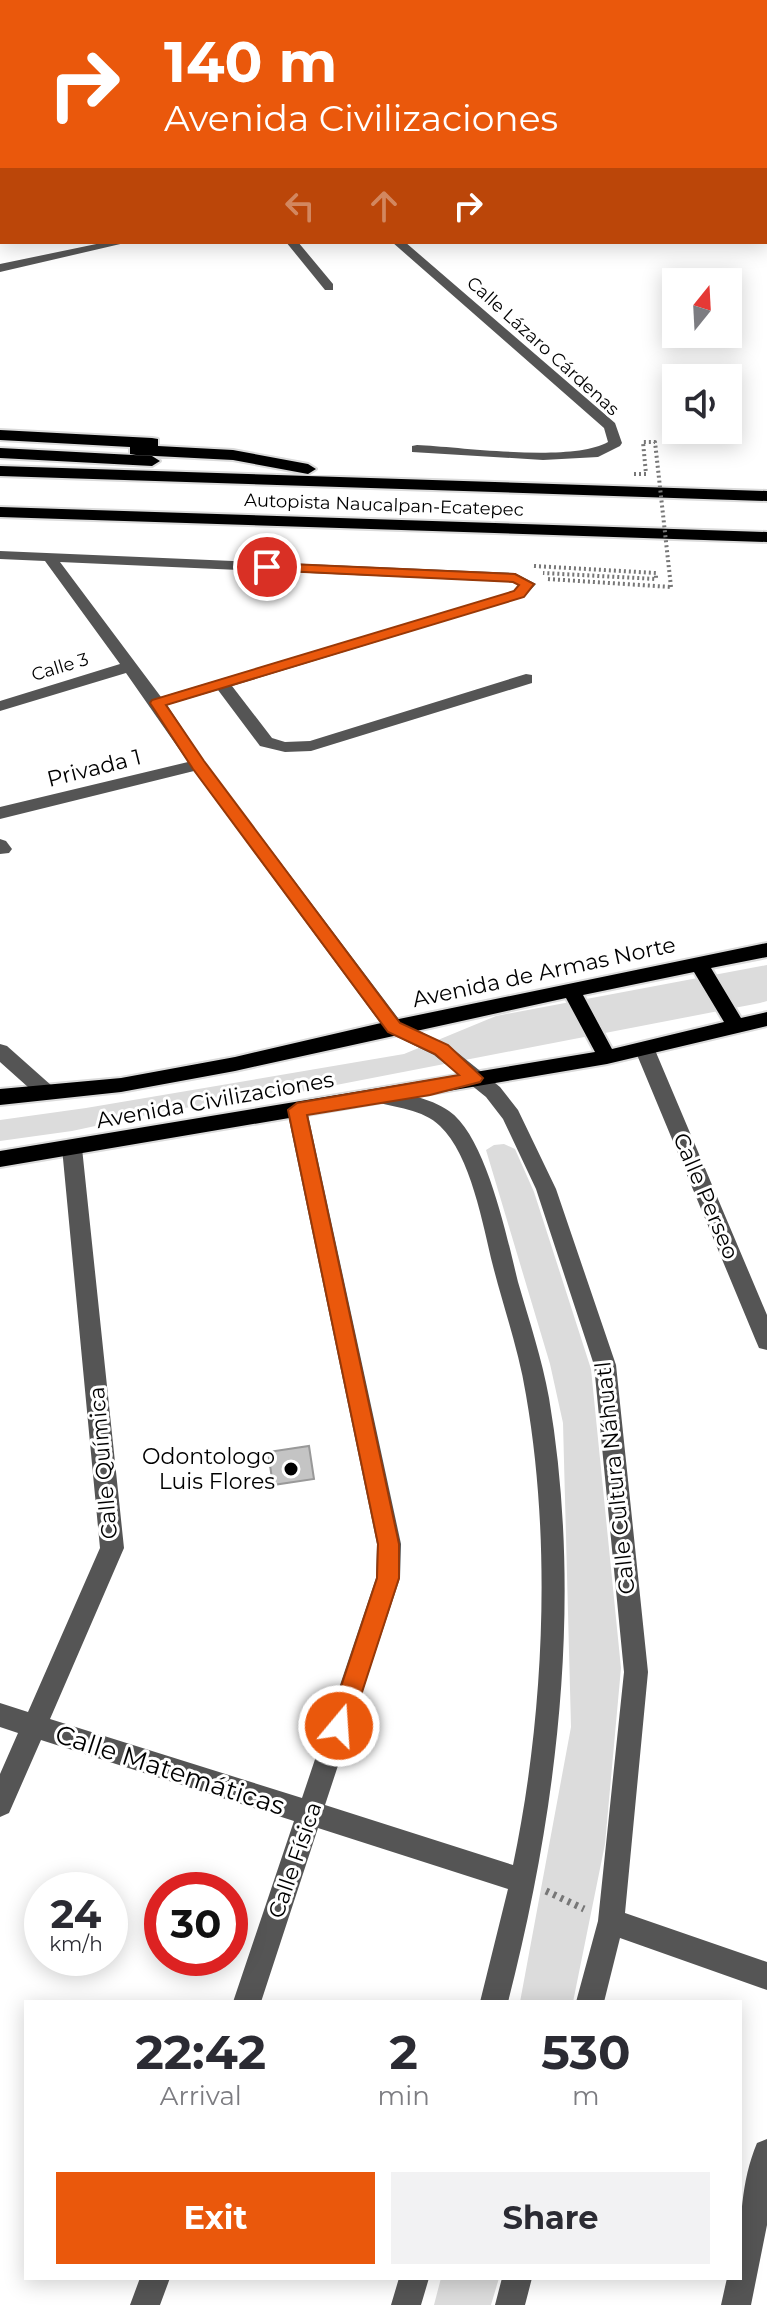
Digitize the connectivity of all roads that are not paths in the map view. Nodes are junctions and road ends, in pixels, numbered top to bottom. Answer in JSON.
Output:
{"nodes":[{"id":1,"x":114,"y":244,"type":"edge"},
{"id":2,"x":294,"y":244,"type":"edge"},
{"id":3,"x":400,"y":244,"type":"edge"},
{"id":4,"x":0,"y":268,"type":"edge"},
{"id":5,"x":329,"y":287,"type":"dead end"},
{"id":6,"x":0,"y":435,"type":"edge"},
{"id":7,"x":0,"y":444,"type":"edge"},
{"id":8,"x":417,"y":449,"type":"dead end"},
{"id":9,"x":0,"y":453,"type":"edge"},
{"id":10,"x":233,"y":455,"type":"junction"},
{"id":11,"x":0,"y":461,"type":"edge"},
{"id":12,"x":308,"y":469,"type":"junction"},
{"id":13,"x":0,"y":471,"type":"edge"},
{"id":14,"x":0,"y":480,"type":"edge"},
{"id":15,"x":389,"y":483,"type":"junction"},
{"id":16,"x":767,"y":496,"type":"edge"},
{"id":17,"x":0,"y":512,"type":"edge"},
{"id":18,"x":767,"y":537,"type":"edge"},
{"id":19,"x":0,"y":555,"type":"edge"},
{"id":20,"x":49,"y":557,"type":"junction"},
{"id":21,"x":131,"y":666,"type":"junction"},
{"id":22,"x":526,"y":679,"type":"dead end"},
{"id":23,"x":223,"y":685,"type":"junction"},
{"id":24,"x":157,"y":703,"type":"junction"},
{"id":25,"x":0,"y":706,"type":"edge"},
{"id":26,"x":198,"y":765,"type":"junction"},
{"id":27,"x":0,"y":813,"type":"edge"},
{"id":28,"x":767,"y":950,"type":"edge"},
{"id":29,"x":699,"y":964,"type":"junction"},
{"id":30,"x":571,"y":990,"type":"junction"},
{"id":31,"x":767,"y":1019,"type":"edge"},
{"id":32,"x":394,"y":1027,"type":"junction"},
{"id":33,"x":737,"y":1027,"type":"junction"},
{"id":34,"x":645,"y":1050,"type":"junction"},
{"id":35,"x":0,"y":1051,"type":"edge"},
{"id":36,"x":607,"y":1057,"type":"junction"},
{"id":37,"x":474,"y":1078,"type":"junction"},
{"id":38,"x":45,"y":1091,"type":"junction"},
{"id":39,"x":380,"y":1096,"type":"junction"},
{"id":40,"x":0,"y":1097,"type":"edge"},
{"id":41,"x":297,"y":1110,"type":"junction"},
{"id":42,"x":72,"y":1148,"type":"junction"},
{"id":43,"x":0,"y":1159,"type":"edge"},
{"id":44,"x":767,"y":1341,"type":"edge"},
{"id":45,"x":0,"y":1715,"type":"edge"},
{"id":46,"x":35,"y":1727,"type":"junction"},
{"id":47,"x":0,"y":1804,"type":"edge"},
{"id":48,"x":310,"y":1815,"type":"junction"},
{"id":49,"x":524,"y":1881,"type":"junction"},
{"id":50,"x":611,"y":1921,"type":"junction"},
{"id":51,"x":767,"y":1976,"type":"edge"},
{"id":52,"x":248,"y":2000,"type":"edge"},
{"id":53,"x":495,"y":2000,"type":"edge"},
{"id":54,"x":591,"y":2000,"type":"edge"},
{"id":55,"x":767,"y":2153,"type":"edge"},
{"id":56,"x":742,"y":2276,"type":"edge"},
{"id":57,"x":154,"y":2280,"type":"edge"},
{"id":58,"x":413,"y":2280,"type":"edge"},
{"id":59,"x":516,"y":2280,"type":"edge"},
{"id":60,"x":741,"y":2280,"type":"edge"},
{"id":61,"x":145,"y":2305,"type":"edge"},
{"id":62,"x":406,"y":2305,"type":"edge"},
{"id":63,"x":510,"y":2305,"type":"edge"},
{"id":64,"x":736,"y":2305,"type":"edge"}],
"edges":[{"from":1,"to":4,"type":"street"},
{"from":2,"to":5,"type":"street"},
{"from":3,"to":8,"type":"street","name":"Calle Lázaro Cárdenas"},
{"from":6,"to":10,"type":"highway","name":"Autopista Naucalpan-Ecatepec"},
{"from":7,"to":10,"type":"highway","name":"Autopista Naucalpan-Ecatepec"},
{"from":9,"to":12,"type":"highway","name":"Autopista Naucalpan-Ecatepec"},
{"from":10,"to":12,"type":"highway","name":"Autopista Naucalpan-Ecatepec"},
{"from":11,"to":15,"type":"highway","name":"Autopista Naucalpan-Ecatepec"},
{"from":12,"to":15,"type":"highway","name":"Autopista Naucalpan-Ecatepec"},
{"from":13,"to":15,"type":"highway","name":"Autopista Naucalpan-Ecatepec"},
{"from":14,"to":15,"type":"highway","name":"Autopista Naucalpan-Ecatepec"},
{"from":15,"to":16,"type":"highway","name":"Autopista Naucalpan-Ecatepec"},
{"from":17,"to":18,"type":"highway","name":"Autopista Naucalpan-Ecatepec"},
{"from":19,"to":20,"type":"street"},
{"from":20,"to":21,"type":"street"},
{"from":20,"to":23,"type":"street"},
{"from":21,"to":24,"type":"street"},
{"from":21,"to":25,"type":"street","name":"Calle 3"},
{"from":22,"to":23,"type":"street"},
{"from":23,"to":24,"type":"street"},
{"from":24,"to":26,"type":"street"},
{"from":26,"to":27,"type":"street","name":"Privada 1"},
{"from":26,"to":32,"type":"street"},
{"from":28,"to":29,"type":"main road","name":"Avenida de Armas Norte"},
{"from":29,"to":30,"type":"main road","name":"Avenida de Armas Norte"},
{"from":29,"to":33,"type":"main road"},
{"from":30,"to":32,"type":"main road","name":"Avenida de Armas Norte"},
{"from":30,"to":36,"type":"main road"},
{"from":31,"to":33,"type":"main road","name":"Avenida Civilizaciones"},
{"from":32,"to":37,"type":"street","name":"Calle Cultura Náhuatl"},
{"from":32,"to":38,"type":"main road","name":"Avenida de Armas Norte"},
{"from":33,"to":34,"type":"main road","name":"Avenida Civilizaciones"},
{"from":34,"to":36,"type":"main road","name":"Avenida Civilizaciones"},
{"from":34,"to":44,"type":"street","name":"Calle Perseo"},
{"from":35,"to":38,"type":"street"},
{"from":36,"to":37,"type":"main road","name":"Avenida Civilizaciones"},
{"from":37,"to":39,"type":"main road","name":"Avenida Civilizaciones"},
{"from":37,"to":50,"type":"street","name":"Calle Cultura Náhuatl"},
{"from":38,"to":40,"type":"main road","name":"Avenida de Armas Norte"},
{"from":39,"to":41,"type":"main road","name":"Avenida Civilizaciones"},
{"from":39,"to":49,"type":"street"},
{"from":41,"to":42,"type":"main road","name":"Avenida Civilizaciones"},
{"from":41,"to":48,"type":"street","name":"Calle Física"},
{"from":42,"to":43,"type":"main road","name":"Avenida Civilizaciones"},
{"from":42,"to":46,"type":"street","name":"Calle Química"},
{"from":45,"to":46,"type":"street","name":"Calle Matemáticas"},
{"from":46,"to":47,"type":"street","name":"Calle Química"},
{"from":46,"to":48,"type":"street","name":"Calle Matemáticas"},
{"from":48,"to":49,"type":"street","name":"Calle Matemáticas"},
{"from":48,"to":52,"type":"street","name":"Calle Física"},
{"from":49,"to":53,"type":"street"},
{"from":50,"to":51,"type":"street"},
{"from":50,"to":54,"type":"street","name":"Calle Cultura Náhuatl"},
{"from":55,"to":56,"type":"street"},
{"from":57,"to":61,"type":"street"},
{"from":58,"to":62,"type":"street"},
{"from":59,"to":63,"type":"street"},
{"from":60,"to":64,"type":"street"}]}
